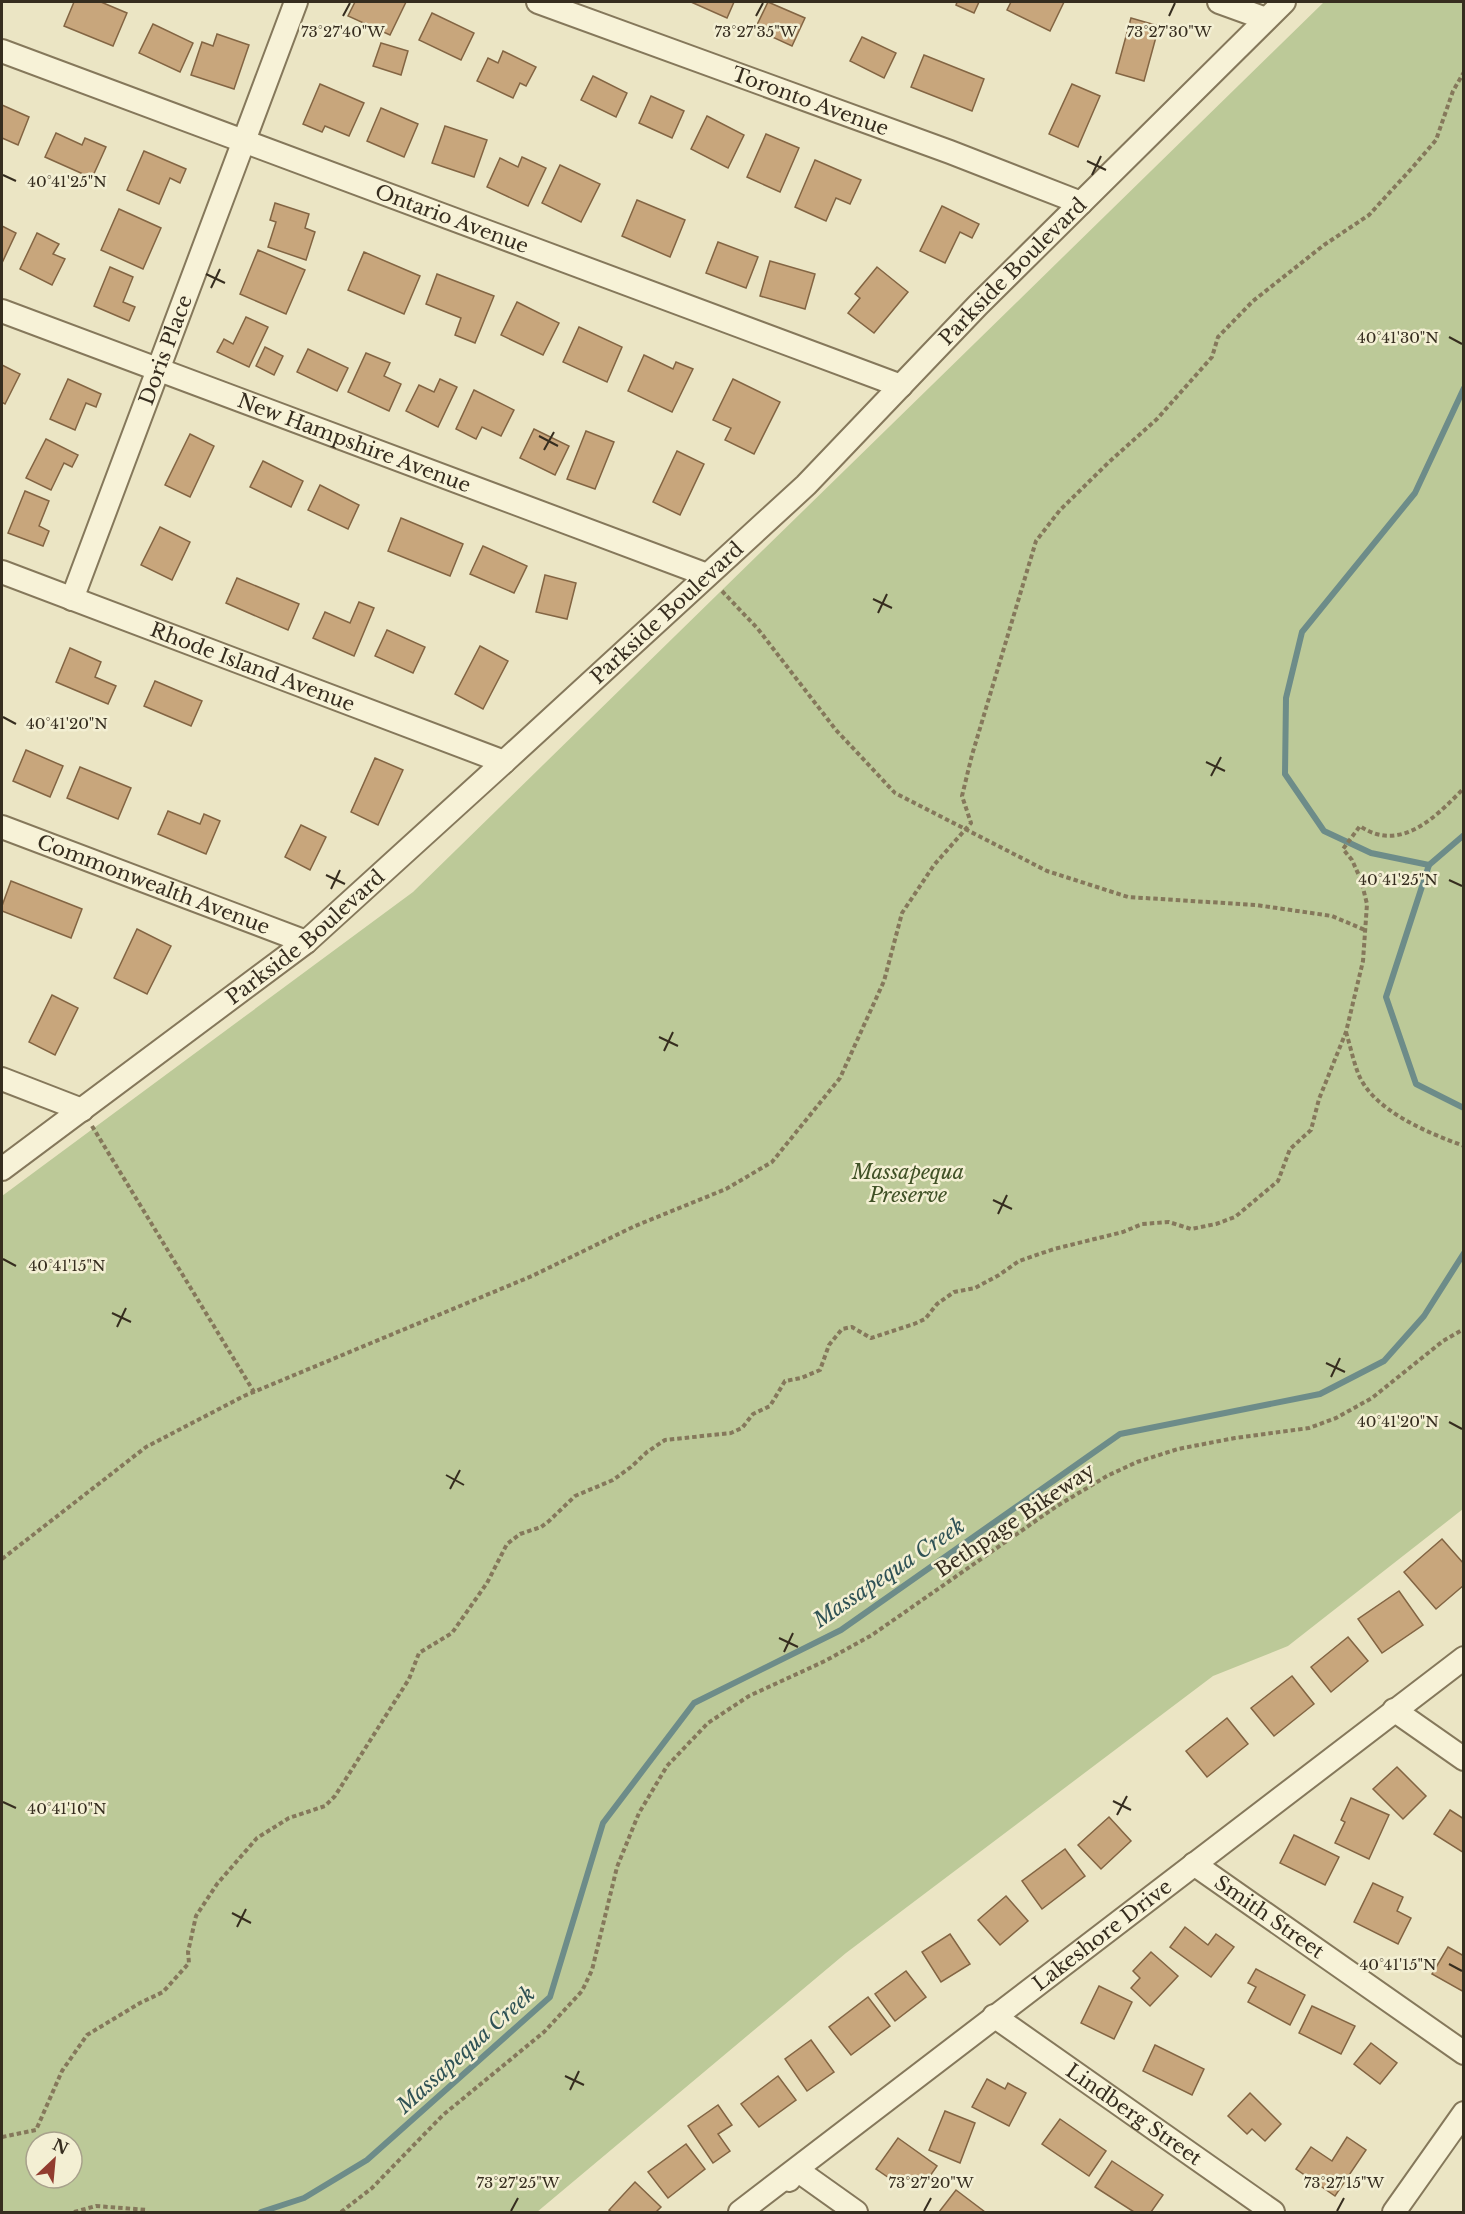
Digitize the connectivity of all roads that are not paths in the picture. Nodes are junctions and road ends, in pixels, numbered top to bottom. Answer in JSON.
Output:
{"nodes":[{"id":1,"x":296,"y":2,"type":"edge"},
{"id":2,"x":538,"y":2,"type":"edge"},
{"id":3,"x":1219,"y":2,"type":"edge"},
{"id":4,"x":1284,"y":2,"type":"edge"},
{"id":5,"x":565,"y":6,"type":"edge"},
{"id":6,"x":1266,"y":19,"type":"junction"},
{"id":7,"x":2,"y":51,"type":"edge"},
{"id":8,"x":244,"y":141,"type":"junction"},
{"id":9,"x":1081,"y":203,"type":"junction"},
{"id":10,"x":2,"y":311,"type":"edge"},
{"id":11,"x":158,"y":369,"type":"junction"},
{"id":12,"x":901,"y":386,"type":"junction"},
{"id":13,"x":2,"y":572,"type":"edge"},
{"id":14,"x":707,"y":575,"type":"junction"},
{"id":15,"x":72,"y":599,"type":"junction"},
{"id":16,"x":504,"y":762,"type":"junction"},
{"id":17,"x":2,"y":827,"type":"edge"},
{"id":18,"x":306,"y":942,"type":"junction"},
{"id":19,"x":2,"y":1079,"type":"edge"},
{"id":20,"x":82,"y":1110,"type":"junction"},
{"id":21,"x":2,"y":1169,"type":"edge"},
{"id":22,"x":1464,"y":1658,"type":"edge"},
{"id":23,"x":1394,"y":1710,"type":"junction"},
{"id":24,"x":1464,"y":1759,"type":"edge"},
{"id":25,"x":1194,"y":1864,"type":"junction"},
{"id":26,"x":994,"y":2016,"type":"junction"},
{"id":27,"x":1464,"y":2053,"type":"edge"},
{"id":28,"x":1464,"y":2113,"type":"edge"},
{"id":29,"x":796,"y":2170,"type":"junction"},
{"id":30,"x":740,"y":2212,"type":"edge"},
{"id":31,"x":765,"y":2212,"type":"edge"},
{"id":32,"x":856,"y":2212,"type":"edge"},
{"id":33,"x":1273,"y":2212,"type":"edge"},
{"id":34,"x":1394,"y":2212,"type":"edge"}],
"edges":[{"from":1,"to":8,"type":"street","name":"Doris Place"},
{"from":2,"to":5,"type":"street","name":"Toronto Avenue"},
{"from":3,"to":6,"type":"street"},
{"from":4,"to":6,"type":"street","name":"Parkside Boulevard"},
{"from":5,"to":9,"type":"street","name":"Toronto Avenue"},
{"from":6,"to":9,"type":"street","name":"Parkside Boulevard"},
{"from":7,"to":8,"type":"street","name":"Ontario Avenue"},
{"from":8,"to":11,"type":"street","name":"Doris Place"},
{"from":8,"to":12,"type":"street","name":"Ontario Avenue"},
{"from":9,"to":12,"type":"street","name":"Parkside Boulevard"},
{"from":10,"to":11,"type":"street","name":"New Hampshire Avenue"},
{"from":11,"to":14,"type":"street","name":"New Hampshire Avenue"},
{"from":11,"to":15,"type":"street","name":"Doris Place"},
{"from":12,"to":14,"type":"street","name":"Parkside Boulevard"},
{"from":13,"to":15,"type":"street","name":"Rhode Island Avenue"},
{"from":14,"to":16,"type":"street","name":"Parkside Boulevard"},
{"from":15,"to":16,"type":"street","name":"Rhode Island Avenue"},
{"from":16,"to":18,"type":"street","name":"Parkside Boulevard"},
{"from":17,"to":18,"type":"street","name":"Commonwealth Avenue"},
{"from":18,"to":20,"type":"street","name":"Parkside Boulevard"},
{"from":19,"to":20,"type":"street"},
{"from":20,"to":21,"type":"street","name":"Parkside Boulevard"},
{"from":22,"to":23,"type":"street","name":"Lakeshore Drive"},
{"from":23,"to":24,"type":"street"},
{"from":23,"to":25,"type":"street","name":"Lakeshore Drive"},
{"from":25,"to":26,"type":"street","name":"Lakeshore Drive"},
{"from":25,"to":27,"type":"street","name":"Smith Street"},
{"from":26,"to":29,"type":"street","name":"Lakeshore Drive"},
{"from":26,"to":33,"type":"street","name":"Lindberg Street"},
{"from":28,"to":34,"type":"street"},
{"from":29,"to":30,"type":"street","name":"Lakeshore Drive"},
{"from":29,"to":31,"type":"street"},
{"from":29,"to":32,"type":"street"}]}
